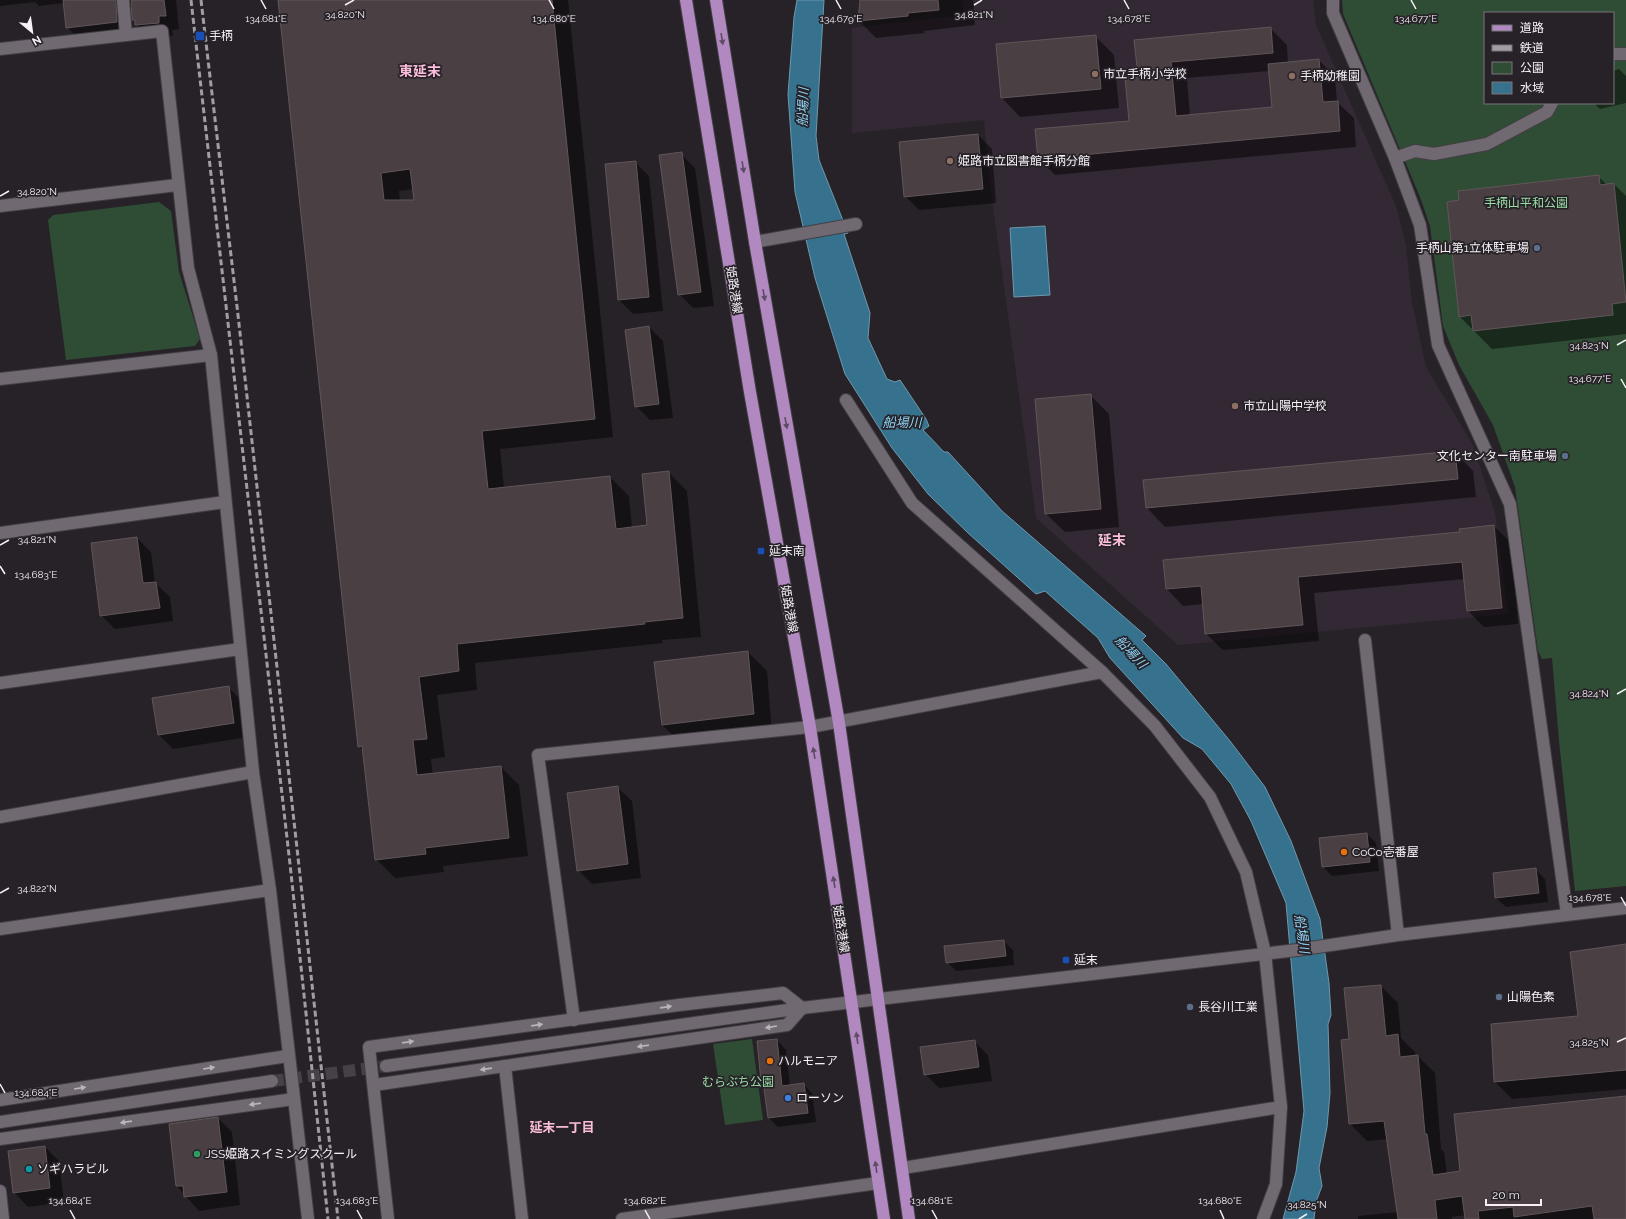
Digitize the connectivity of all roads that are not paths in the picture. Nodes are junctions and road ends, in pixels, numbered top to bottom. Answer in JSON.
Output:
{"nodes":[{"id":1,"x":123,"y":0,"type":"edge"},
{"id":2,"x":686,"y":0,"type":"edge"},
{"id":3,"x":716,"y":0,"type":"edge"},
{"id":4,"x":1333,"y":0,"type":"edge"},
{"id":5,"x":126,"y":35,"type":"junction"},
{"id":6,"x":0,"y":49,"type":"edge"},
{"id":7,"x":1614,"y":54,"type":"edge"},
{"id":8,"x":1626,"y":54,"type":"edge"},
{"id":9,"x":1551,"y":104,"type":"edge"},
{"id":10,"x":1395,"y":158,"type":"junction"},
{"id":11,"x":178,"y":185,"type":"junction"},
{"id":12,"x":0,"y":206,"type":"edge"},
{"id":13,"x":856,"y":224,"type":"dead end"},
{"id":14,"x":755,"y":242,"type":"junction"},
{"id":15,"x":211,"y":355,"type":"junction"},
{"id":16,"x":0,"y":379,"type":"edge"},
{"id":17,"x":846,"y":400,"type":"dead end"},
{"id":18,"x":225,"y":502,"type":"junction"},
{"id":19,"x":0,"y":533,"type":"edge"},
{"id":20,"x":1364,"y":640,"type":"dead end"},
{"id":21,"x":240,"y":650,"type":"junction"},
{"id":22,"x":1102,"y":672,"type":"junction"},
{"id":23,"x":0,"y":683,"type":"edge"},
{"id":24,"x":838,"y":723,"type":"junction"},
{"id":25,"x":810,"y":727,"type":"junction"},
{"id":26,"x":253,"y":772,"type":"junction"},
{"id":27,"x":0,"y":817,"type":"edge"},
{"id":28,"x":270,"y":890,"type":"junction"},
{"id":29,"x":1626,"y":908,"type":"edge"},
{"id":30,"x":1567,"y":914,"type":"junction"},
{"id":31,"x":0,"y":929,"type":"edge"},
{"id":32,"x":1398,"y":935,"type":"junction"},
{"id":33,"x":1265,"y":953,"type":"junction"},
{"id":34,"x":877,"y":1000,"type":"junction"},
{"id":35,"x":852,"y":1003,"type":"junction"},
{"id":36,"x":802,"y":1008,"type":"junction"},
{"id":37,"x":574,"y":1020,"type":"junction"},
{"id":38,"x":288,"y":1056,"type":"junction"},
{"id":39,"x":386,"y":1066,"type":"tunnel mouth"},
{"id":40,"x":505,"y":1066,"type":"junction"},
{"id":41,"x":272,"y":1081,"type":"tunnel mouth"},
{"id":42,"x":374,"y":1085,"type":"junction"},
{"id":43,"x":294,"y":1099,"type":"junction"},
{"id":44,"x":0,"y":1100,"type":"edge"},
{"id":45,"x":1281,"y":1107,"type":"junction"},
{"id":46,"x":0,"y":1122,"type":"edge"},
{"id":47,"x":0,"y":1139,"type":"edge"},
{"id":48,"x":903,"y":1168,"type":"junction"},
{"id":49,"x":878,"y":1182,"type":"junction"},
{"id":50,"x":0,"y":1191,"type":"edge"},
{"id":51,"x":3,"y":1219,"type":"edge"},
{"id":52,"x":308,"y":1219,"type":"edge"},
{"id":53,"x":388,"y":1219,"type":"edge"},
{"id":54,"x":522,"y":1219,"type":"edge"},
{"id":55,"x":622,"y":1219,"type":"edge"},
{"id":56,"x":884,"y":1219,"type":"edge"},
{"id":57,"x":909,"y":1219,"type":"edge"},
{"id":58,"x":1263,"y":1219,"type":"edge"}],
"edges":[{"from":1,"to":5,"type":"street"},
{"from":2,"to":25,"type":"main road","name":"姫路港線"},
{"from":3,"to":14,"type":"main road","name":"姫路港線","one_way":true},
{"from":4,"to":10,"type":"street"},
{"from":5,"to":6,"type":"street"},
{"from":5,"to":11,"type":"street"},
{"from":7,"to":8,"type":"street"},
{"from":9,"to":10,"type":"street"},
{"from":10,"to":30,"type":"street"},
{"from":11,"to":12,"type":"street"},
{"from":11,"to":15,"type":"street"},
{"from":13,"to":14,"type":"street"},
{"from":14,"to":24,"type":"main road","name":"姫路港線","one_way":true},
{"from":15,"to":16,"type":"street"},
{"from":15,"to":18,"type":"street"},
{"from":17,"to":22,"type":"street"},
{"from":18,"to":19,"type":"street"},
{"from":18,"to":21,"type":"street"},
{"from":20,"to":32,"type":"street"},
{"from":21,"to":23,"type":"street"},
{"from":21,"to":26,"type":"street"},
{"from":22,"to":24,"type":"street"},
{"from":22,"to":33,"type":"street"},
{"from":24,"to":25,"type":"street"},
{"from":24,"to":34,"type":"main road","name":"姫路港線"},
{"from":35,"to":25,"type":"main road","name":"姫路港線","one_way":true},
{"from":25,"to":37,"type":"street"},
{"from":26,"to":27,"type":"street"},
{"from":26,"to":28,"type":"street"},
{"from":28,"to":31,"type":"street"},
{"from":28,"to":38,"type":"street"},
{"from":29,"to":30,"type":"street"},
{"from":30,"to":32,"type":"street"},
{"from":32,"to":33,"type":"street"},
{"from":33,"to":34,"type":"street"},
{"from":33,"to":45,"type":"street"},
{"from":34,"to":35,"type":"street"},
{"from":34,"to":48,"type":"main road","name":"姫路港線"},
{"from":35,"to":36,"type":"street"},
{"from":49,"to":35,"type":"main road","name":"姫路港線","one_way":true},
{"from":37,"to":36,"type":"street","one_way":true},
{"from":36,"to":39,"type":"street"},
{"from":36,"to":40,"type":"street","one_way":true},
{"from":42,"to":37,"type":"street","one_way":true},
{"from":38,"to":43,"type":"street"},
{"from":44,"to":38,"type":"street","one_way":true},
{"from":40,"to":42,"type":"street","one_way":true},
{"from":40,"to":54,"type":"street"},
{"from":41,"to":46,"type":"street"},
{"from":42,"to":53,"type":"street"},
{"from":43,"to":47,"type":"street","one_way":true},
{"from":43,"to":52,"type":"street"},
{"from":45,"to":48,"type":"street"},
{"from":45,"to":58,"type":"street"},
{"from":48,"to":57,"type":"main road","name":"姫路港線"},
{"from":49,"to":55,"type":"street"},
{"from":49,"to":56,"type":"main road","name":"姫路港線"},
{"from":50,"to":51,"type":"street"}]}
